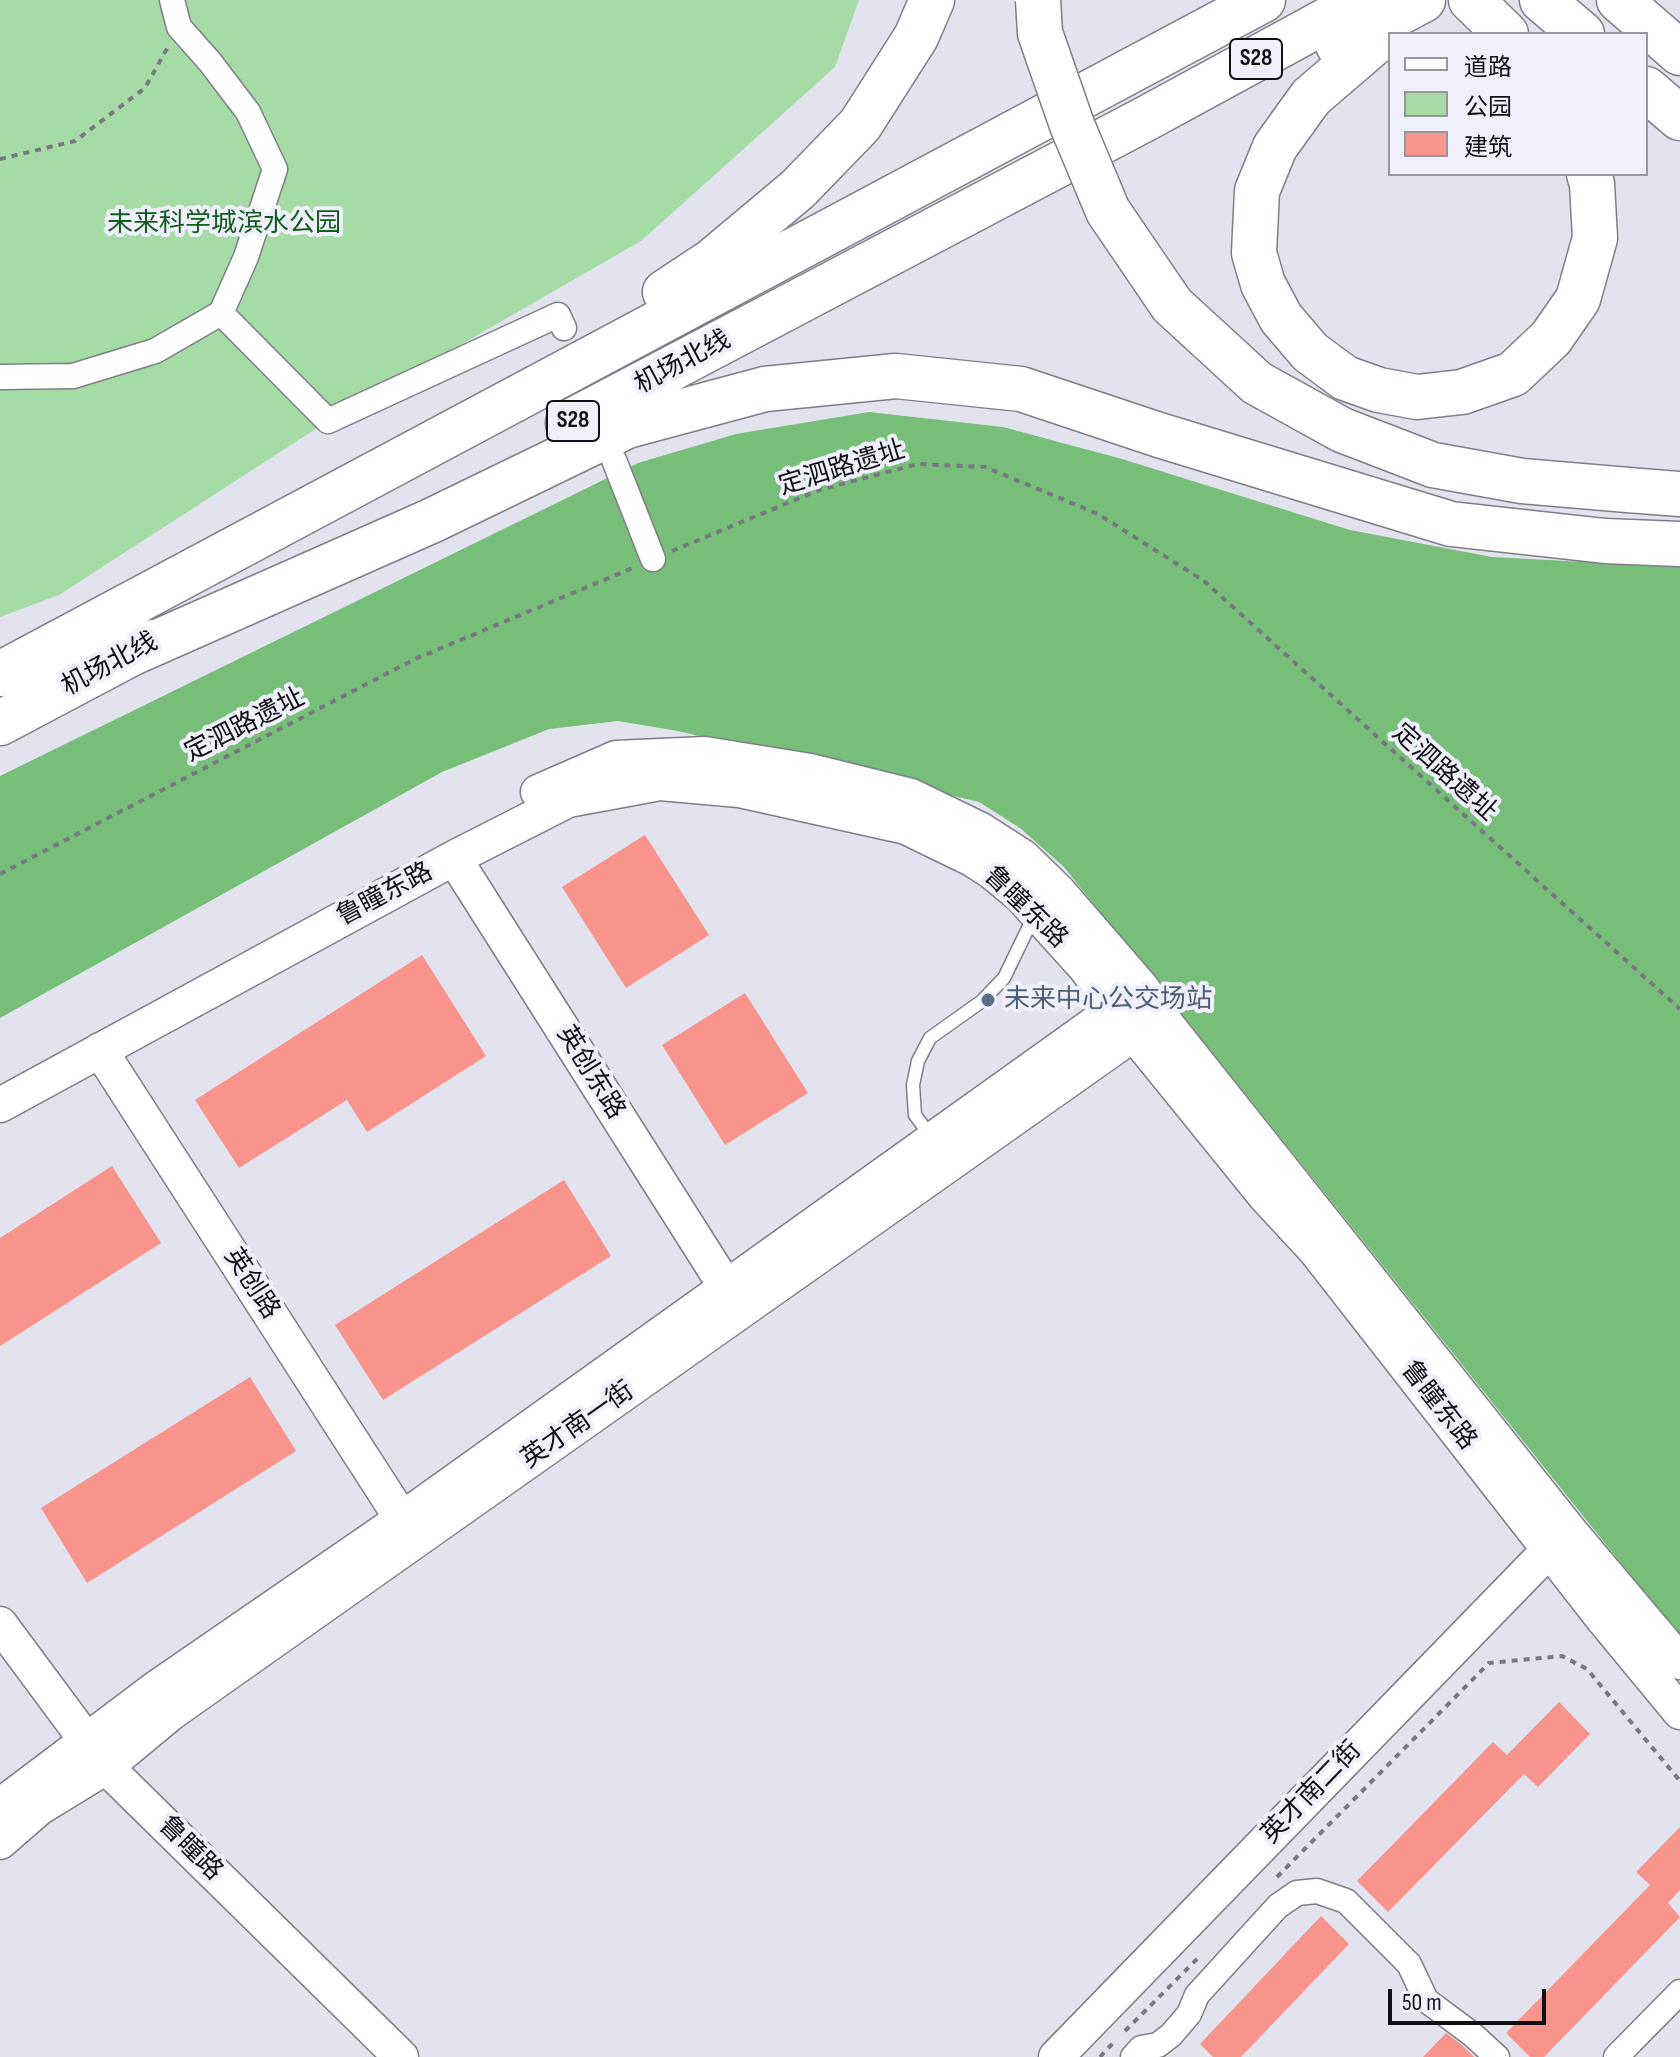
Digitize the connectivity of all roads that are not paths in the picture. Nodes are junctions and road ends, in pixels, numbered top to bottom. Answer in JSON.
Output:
{"nodes":[{"id":1,"x":172,"y":0,"type":"edge"},
{"id":2,"x":932,"y":0,"type":"edge"},
{"id":3,"x":1038,"y":0,"type":"edge"},
{"id":4,"x":1263,"y":0,"type":"edge"},
{"id":5,"x":1364,"y":0,"type":"edge"},
{"id":6,"x":1424,"y":0,"type":"edge"},
{"id":7,"x":1471,"y":0,"type":"edge"},
{"id":8,"x":1542,"y":0,"type":"edge"},
{"id":9,"x":1619,"y":0,"type":"edge"},
{"id":10,"x":1504,"y":32,"type":"edge"},
{"id":11,"x":1580,"y":32,"type":"edge"},
{"id":12,"x":1680,"y":53,"type":"edge"},
{"id":13,"x":1648,"y":91,"type":"edge"},
{"id":14,"x":1680,"y":118,"type":"edge"},
{"id":15,"x":1155,"y":128,"type":"junction"},
{"id":16,"x":1590,"y":176,"type":"edge"},
{"id":17,"x":221,"y":313,"type":"junction"},
{"id":18,"x":564,"y":328,"type":"dead end"},
{"id":19,"x":0,"y":377,"type":"edge"},
{"id":20,"x":444,"y":438,"type":"junction"},
{"id":21,"x":620,"y":443,"type":"junction"},
{"id":22,"x":1680,"y":494,"type":"edge"},
{"id":23,"x":1680,"y":544,"type":"edge"},
{"id":24,"x":653,"y":559,"type":"road end"},
{"id":25,"x":128,"y":655,"type":"junction"},
{"id":26,"x":0,"y":674,"type":"edge"},
{"id":27,"x":0,"y":723,"type":"edge"},
{"id":28,"x":454,"y":858,"type":"junction"},
{"id":29,"x":1036,"y":913,"type":"junction"},
{"id":30,"x":1138,"y":1012,"type":"junction"},
{"id":31,"x":100,"y":1050,"type":"junction"},
{"id":32,"x":0,"y":1080,"type":"edge"},
{"id":33,"x":0,"y":1105,"type":"edge"},
{"id":34,"x":934,"y":1140,"type":"junction"},
{"id":35,"x":726,"y":1287,"type":"junction"},
{"id":36,"x":402,"y":1519,"type":"junction"},
{"id":37,"x":1562,"y":1542,"type":"junction"},
{"id":38,"x":0,"y":1624,"type":"edge"},
{"id":39,"x":1680,"y":1662,"type":"edge"},
{"id":40,"x":1680,"y":1712,"type":"edge"},
{"id":41,"x":97,"y":1754,"type":"junction"},
{"id":42,"x":0,"y":1806,"type":"edge"},
{"id":43,"x":0,"y":1842,"type":"edge"},
{"id":44,"x":1680,"y":1992,"type":"edge"},
{"id":45,"x":401,"y":2057,"type":"edge"},
{"id":46,"x":1056,"y":2057,"type":"edge"},
{"id":47,"x":1133,"y":2057,"type":"edge"},
{"id":48,"x":1497,"y":2057,"type":"edge"},
{"id":49,"x":1616,"y":2057,"type":"edge"}],
"edges":[{"from":1,"to":17,"type":"street"},
{"from":2,"to":20,"type":"highway"},
{"from":3,"to":22,"type":"highway","bridge":true},
{"from":4,"to":20,"type":"highway","name":"机场北线","number":"S28"},
{"from":5,"to":15,"type":"highway","name":"机场北线","number":"S28"},
{"from":6,"to":15,"type":"highway"},
{"from":6,"to":16,"type":"highway"},
{"from":7,"to":10,"type":"highway"},
{"from":8,"to":11,"type":"highway"},
{"from":9,"to":12,"type":"highway"},
{"from":13,"to":14,"type":"highway"},
{"from":15,"to":21,"type":"highway"},
{"from":15,"to":25,"type":"highway","name":"机场北线","number":"S28"},
{"from":17,"to":18,"type":"street"},
{"from":17,"to":19,"type":"street"},
{"from":20,"to":26,"type":"highway","name":"机场北线","number":"S28"},
{"from":21,"to":23,"type":"highway"},
{"from":21,"to":24,"type":"street"},
{"from":21,"to":25,"type":"highway"},
{"from":25,"to":27,"type":"highway","name":"机场北线","number":"S28"},
{"from":28,"to":29,"type":"main road","name":"鲁瞳东路"},
{"from":28,"to":31,"type":"main road","name":"鲁瞳东路"},
{"from":28,"to":35,"type":"main road","name":"英创东路"},
{"from":29,"to":30,"type":"main road","name":"鲁瞳东路"},
{"from":29,"to":34,"type":"lane"},
{"from":30,"to":32,"type":"main road","name":"鲁瞳东路"},
{"from":30,"to":34,"type":"main road","name":"英才南一街"},
{"from":30,"to":37,"type":"main road","name":"鲁瞳东路"},
{"from":30,"to":41,"type":"main road","name":"英才南一街"},
{"from":31,"to":33,"type":"main road","name":"鲁瞳东路"},
{"from":31,"to":36,"type":"main road","name":"英创路"},
{"from":34,"to":35,"type":"main road","name":"英才南一街"},
{"from":35,"to":36,"type":"main road","name":"英才南一街"},
{"from":36,"to":41,"type":"main road","name":"英才南一街"},
{"from":37,"to":39,"type":"main road","name":"鲁瞳东路"},
{"from":37,"to":40,"type":"main road","name":"鲁瞳东路"},
{"from":37,"to":46,"type":"main road","name":"英才南二街"},
{"from":38,"to":41,"type":"main road","name":"鲁瞳路"},
{"from":41,"to":42,"type":"main road","name":"英才南一街"},
{"from":41,"to":43,"type":"main road","name":"英才南一街"},
{"from":41,"to":45,"type":"main road","name":"鲁瞳路"},
{"from":44,"to":49,"type":"street"},
{"from":47,"to":48,"type":"street"}]}
